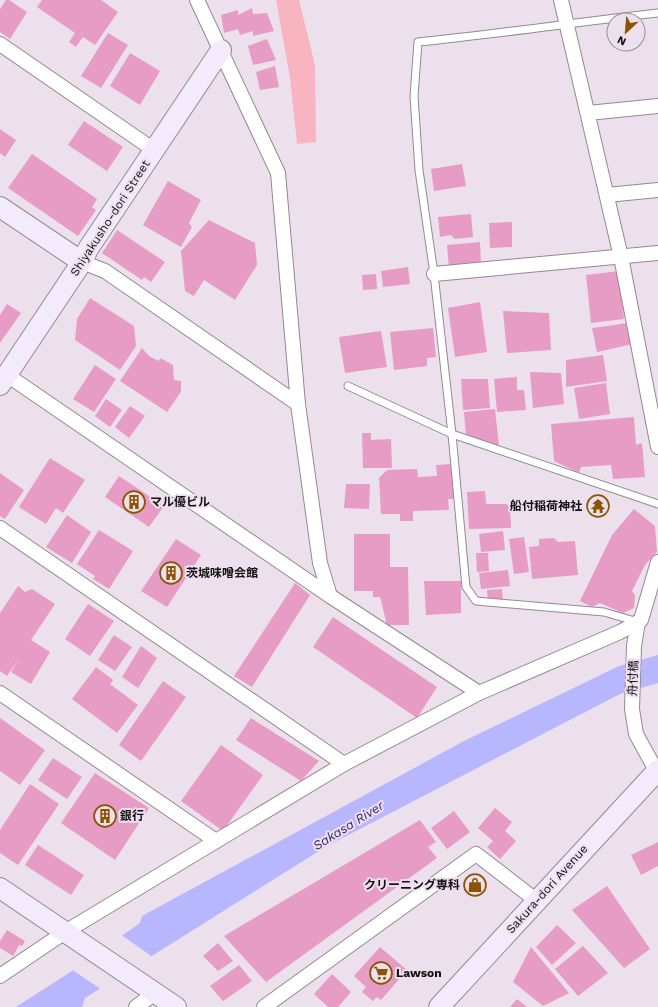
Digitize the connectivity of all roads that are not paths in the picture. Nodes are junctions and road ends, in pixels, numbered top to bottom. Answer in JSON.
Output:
{"nodes":[{"id":1,"x":197,"y":0,"type":"edge"},
{"id":2,"x":562,"y":0,"type":"edge"},
{"id":3,"x":658,"y":13,"type":"edge"},
{"id":4,"x":567,"y":23,"type":"junction"},
{"id":5,"x":0,"y":44,"type":"edge"},
{"id":6,"x":221,"y":50,"type":"junction"},
{"id":7,"x":658,"y":106,"type":"edge"},
{"id":8,"x":588,"y":113,"type":"junction"},
{"id":9,"x":154,"y":150,"type":"junction"},
{"id":10,"x":658,"y":190,"type":"edge"},
{"id":11,"x":607,"y":195,"type":"junction"},
{"id":12,"x":0,"y":207,"type":"edge"},
{"id":13,"x":658,"y":253,"type":"edge"},
{"id":14,"x":621,"y":256,"type":"junction"},
{"id":15,"x":82,"y":262,"type":"junction"},
{"id":16,"x":434,"y":274,"type":"junction"},
{"id":17,"x":4,"y":380,"type":"edge"},
{"id":18,"x":348,"y":386,"type":"dead end"},
{"id":19,"x":298,"y":404,"type":"junction"},
{"id":20,"x":452,"y":434,"type":"junction"},
{"id":21,"x":658,"y":447,"type":"edge"},
{"id":22,"x":658,"y":504,"type":"edge"},
{"id":23,"x":0,"y":528,"type":"edge"},
{"id":24,"x":658,"y":562,"type":"edge"},
{"id":25,"x":330,"y":596,"type":"junction"},
{"id":26,"x":638,"y":622,"type":"junction"},
{"id":27,"x":0,"y":692,"type":"edge"},
{"id":28,"x":479,"y":693,"type":"junction"},
{"id":29,"x":344,"y":764,"type":"junction"},
{"id":30,"x":657,"y":769,"type":"edge"},
{"id":31,"x":216,"y":840,"type":"junction"},
{"id":32,"x":0,"y":888,"type":"edge"},
{"id":33,"x":537,"y":900,"type":"junction"},
{"id":34,"x":73,"y":938,"type":"junction"},
{"id":35,"x":0,"y":976,"type":"edge"},
{"id":36,"x":150,"y":990,"type":"junction"},
{"id":37,"x":136,"y":1007,"type":"edge"},
{"id":38,"x":176,"y":1007,"type":"edge"},
{"id":39,"x":264,"y":1007,"type":"edge"},
{"id":40,"x":439,"y":1007,"type":"edge"}],
"edges":[{"from":1,"to":6,"type":"street"},
{"from":2,"to":4,"type":"street"},
{"from":3,"to":4,"type":"lane"},
{"from":4,"to":8,"type":"street"},
{"from":4,"to":16,"type":"lane"},
{"from":5,"to":9,"type":"street"},
{"from":6,"to":9,"type":"street","name":"Shiyakusho-dori Street"},
{"from":6,"to":19,"type":"street"},
{"from":7,"to":8,"type":"street"},
{"from":8,"to":11,"type":"street"},
{"from":9,"to":15,"type":"street","name":"Shiyakusho-dori Street"},
{"from":10,"to":11,"type":"street"},
{"from":11,"to":14,"type":"street"},
{"from":12,"to":15,"type":"street"},
{"from":13,"to":14,"type":"street"},
{"from":14,"to":16,"type":"street"},
{"from":14,"to":21,"type":"street"},
{"from":15,"to":17,"type":"street","name":"Shiyakusho-dori Street"},
{"from":15,"to":19,"type":"street"},
{"from":16,"to":20,"type":"lane"},
{"from":17,"to":25,"type":"street"},
{"from":18,"to":20,"type":"lane"},
{"from":19,"to":25,"type":"street"},
{"from":20,"to":22,"type":"lane"},
{"from":20,"to":26,"type":"lane"},
{"from":23,"to":29,"type":"street"},
{"from":24,"to":26,"type":"street","name":"舟付橋"},
{"from":25,"to":28,"type":"street"},
{"from":26,"to":28,"type":"street"},
{"from":26,"to":30,"type":"street","name":"舟付橋"},
{"from":27,"to":31,"type":"street"},
{"from":28,"to":29,"type":"street"},
{"from":29,"to":31,"type":"street"},
{"from":30,"to":33,"type":"street","name":"Sakura-dori Avenue"},
{"from":31,"to":34,"type":"street"},
{"from":32,"to":34,"type":"street"},
{"from":33,"to":39,"type":"street"},
{"from":33,"to":40,"type":"street","name":"Sakura-dori Avenue"},
{"from":34,"to":35,"type":"street"},
{"from":34,"to":36,"type":"street"},
{"from":36,"to":37,"type":"street"},
{"from":36,"to":38,"type":"street"}]}
